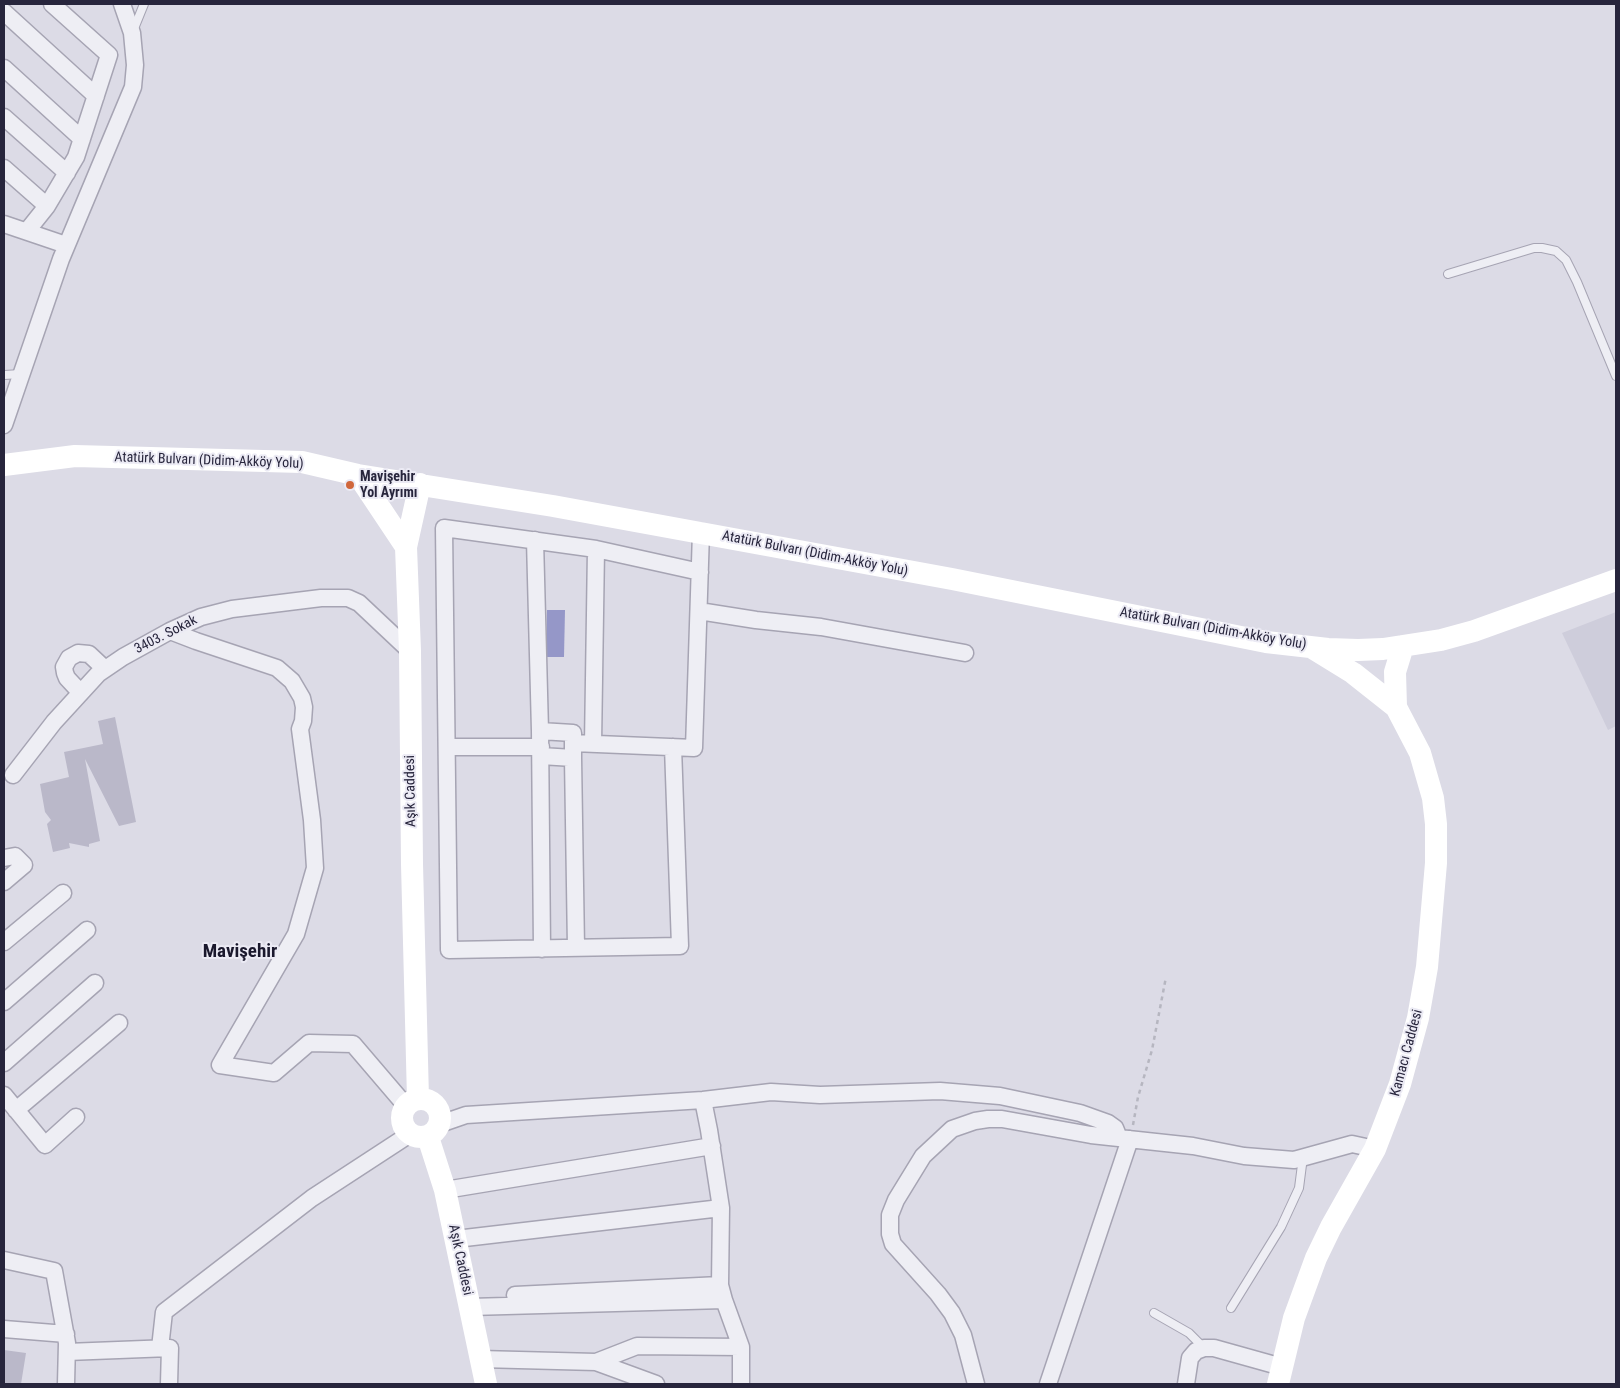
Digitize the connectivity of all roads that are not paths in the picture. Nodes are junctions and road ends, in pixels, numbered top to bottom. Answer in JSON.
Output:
{"nodes":[{"id":1,"x":52,"y":4,"type":"edge"},
{"id":2,"x":122,"y":4,"type":"edge"},
{"id":3,"x":144,"y":4,"type":"edge"},
{"id":4,"x":4,"y":12,"type":"edge"},
{"id":5,"x":132,"y":33,"type":"junction"},
{"id":6,"x":4,"y":68,"type":"edge"},
{"id":7,"x":96,"y":96,"type":"junction"},
{"id":8,"x":4,"y":117,"type":"edge"},
{"id":9,"x":82,"y":139,"type":"junction"},
{"id":10,"x":4,"y":168,"type":"edge"},
{"id":11,"x":67,"y":173,"type":"junction"},
{"id":12,"x":47,"y":206,"type":"junction"},
{"id":13,"x":4,"y":224,"type":"edge"},
{"id":14,"x":27,"y":231,"type":"junction"},
{"id":15,"x":66,"y":245,"type":"junction"},
{"id":16,"x":1448,"y":274,"type":"dead end"},
{"id":17,"x":21,"y":374,"type":"junction"},
{"id":18,"x":4,"y":375,"type":"edge"},
{"id":19,"x":1616,"y":376,"type":"edge"},
{"id":20,"x":4,"y":425,"type":"edge"},
{"id":21,"x":4,"y":465,"type":"edge"},
{"id":22,"x":358,"y":475,"type":"junction"},
{"id":23,"x":420,"y":484,"type":"junction"},
{"id":24,"x":700,"y":532,"type":"junction"},
{"id":25,"x":535,"y":540,"type":"junction"},
{"id":26,"x":406,"y":547,"type":"junction"},
{"id":27,"x":596,"y":549,"type":"junction"},
{"id":28,"x":700,"y":572,"type":"junction"},
{"id":29,"x":1614,"y":582,"type":"edge"},
{"id":30,"x":699,"y":611,"type":"junction"},
{"id":31,"x":170,"y":631,"type":"junction"},
{"id":32,"x":1403,"y":646,"type":"junction"},
{"id":33,"x":1311,"y":647,"type":"junction"},
{"id":34,"x":410,"y":651,"type":"junction"},
{"id":35,"x":965,"y":653,"type":"dead end"},
{"id":36,"x":105,"y":669,"type":"junction"},
{"id":37,"x":80,"y":692,"type":"junction"},
{"id":38,"x":1396,"y":706,"type":"junction"},
{"id":39,"x":541,"y":744,"type":"junction"},
{"id":40,"x":593,"y":744,"type":"junction"},
{"id":41,"x":447,"y":747,"type":"junction"},
{"id":42,"x":673,"y":748,"type":"junction"},
{"id":43,"x":573,"y":751,"type":"junction"},
{"id":44,"x":13,"y":775,"type":"dead end"},
{"id":45,"x":4,"y":858,"type":"edge"},
{"id":46,"x":4,"y":882,"type":"edge"},
{"id":47,"x":63,"y":893,"type":"dead end"},
{"id":48,"x":87,"y":930,"type":"dead end"},
{"id":49,"x":4,"y":942,"type":"edge"},
{"id":50,"x":576,"y":948,"type":"junction"},
{"id":51,"x":542,"y":949,"type":"junction"},
{"id":52,"x":95,"y":983,"type":"dead end"},
{"id":53,"x":4,"y":1002,"type":"edge"},
{"id":54,"x":119,"y":1023,"type":"dead end"},
{"id":55,"x":4,"y":1063,"type":"edge"},
{"id":56,"x":4,"y":1095,"type":"edge"},
{"id":57,"x":703,"y":1100,"type":"junction"},
{"id":58,"x":412,"y":1103,"type":"junction"},
{"id":59,"x":16,"y":1110,"type":"junction"},
{"id":60,"x":76,"y":1117,"type":"dead end"},
{"id":61,"x":426,"y":1132,"type":"junction"},
{"id":62,"x":1125,"y":1138,"type":"junction"},
{"id":63,"x":712,"y":1146,"type":"junction"},
{"id":64,"x":1375,"y":1148,"type":"junction"},
{"id":65,"x":1303,"y":1157,"type":"junction"},
{"id":66,"x":445,"y":1190,"type":"junction"},
{"id":67,"x":721,"y":1208,"type":"junction"},
{"id":68,"x":456,"y":1239,"type":"junction"},
{"id":69,"x":4,"y":1260,"type":"edge"},
{"id":70,"x":722,"y":1293,"type":"junction"},
{"id":71,"x":469,"y":1302,"type":"junction"},
{"id":72,"x":1231,"y":1308,"type":"dead end"},
{"id":73,"x":1154,"y":1313,"type":"dead end"},
{"id":74,"x":4,"y":1329,"type":"edge"},
{"id":75,"x":66,"y":1334,"type":"junction"},
{"id":76,"x":741,"y":1347,"type":"junction"},
{"id":77,"x":160,"y":1348,"type":"junction"},
{"id":78,"x":1204,"y":1348,"type":"junction"},
{"id":79,"x":67,"y":1352,"type":"junction"},
{"id":80,"x":480,"y":1359,"type":"junction"},
{"id":81,"x":596,"y":1362,"type":"junction"},
{"id":82,"x":1280,"y":1376,"type":"edge"},
{"id":83,"x":66,"y":1384,"type":"edge"},
{"id":84,"x":169,"y":1384,"type":"edge"},
{"id":85,"x":486,"y":1384,"type":"edge"},
{"id":86,"x":656,"y":1384,"type":"edge"},
{"id":87,"x":741,"y":1384,"type":"edge"},
{"id":88,"x":976,"y":1384,"type":"edge"},
{"id":89,"x":1048,"y":1384,"type":"edge"},
{"id":90,"x":1186,"y":1384,"type":"edge"}],
"edges":[{"from":1,"to":7,"type":"street"},
{"from":2,"to":5,"type":"street"},
{"from":3,"to":5,"type":"lane"},
{"from":4,"to":7,"type":"street"},
{"from":5,"to":15,"type":"street"},
{"from":6,"to":9,"type":"street"},
{"from":7,"to":9,"type":"street"},
{"from":8,"to":11,"type":"street"},
{"from":9,"to":11,"type":"street"},
{"from":10,"to":12,"type":"street"},
{"from":11,"to":12,"type":"street"},
{"from":12,"to":14,"type":"street"},
{"from":13,"to":14,"type":"street"},
{"from":14,"to":15,"type":"street"},
{"from":15,"to":17,"type":"street"},
{"from":16,"to":19,"type":"lane"},
{"from":17,"to":18,"type":"lane"},
{"from":17,"to":20,"type":"street"},
{"from":21,"to":22,"type":"street","name":"Atatürk Bulvarı (Didim-Akköy Yolu)"},
{"from":22,"to":23,"type":"street","name":"Atatürk Bulvarı (Didim-Akköy Yolu)"},
{"from":22,"to":26,"type":"street"},
{"from":23,"to":24,"type":"street","name":"Atatürk Bulvarı (Didim-Akköy Yolu)"},
{"from":23,"to":26,"type":"street","name":"Aşık Caddesi"},
{"from":24,"to":28,"type":"street"},
{"from":24,"to":33,"type":"street","name":"Atatürk Bulvarı (Didim-Akköy Yolu)"},
{"from":25,"to":27,"type":"street"},
{"from":25,"to":39,"type":"street"},
{"from":25,"to":41,"type":"street"},
{"from":26,"to":34,"type":"street","name":"Aşık Caddesi"},
{"from":27,"to":28,"type":"street"},
{"from":27,"to":40,"type":"street"},
{"from":28,"to":30,"type":"street"},
{"from":29,"to":32,"type":"street","name":"Atatürk Bulvarı (Didim-Akköy Yolu)"},
{"from":30,"to":35,"type":"street"},
{"from":30,"to":42,"type":"street"},
{"from":31,"to":34,"type":"street","name":"3403. Sokak"},
{"from":31,"to":36,"type":"street","name":"3403. Sokak"},
{"from":31,"to":58,"type":"street"},
{"from":32,"to":33,"type":"street","name":"Atatürk Bulvarı (Didim-Akköy Yolu)"},
{"from":32,"to":38,"type":"street","name":"Kamacı Caddesi"},
{"from":33,"to":38,"type":"street","name":"Kamacı Caddesi"},
{"from":34,"to":58,"type":"street","name":"Aşık Caddesi"},
{"from":36,"to":37,"type":"street","name":"3403. Sokak"},
{"from":36,"to":37,"type":"street"},
{"from":37,"to":44,"type":"street","name":"3403. Sokak"},
{"from":38,"to":64,"type":"street","name":"Kamacı Caddesi"},
{"from":39,"to":41,"type":"street"},
{"from":39,"to":43,"type":"street"},
{"from":39,"to":43,"type":"street"},
{"from":39,"to":51,"type":"street"},
{"from":40,"to":42,"type":"street"},
{"from":40,"to":43,"type":"street"},
{"from":41,"to":51,"type":"street"},
{"from":42,"to":50,"type":"street"},
{"from":43,"to":50,"type":"street"},
{"from":45,"to":46,"type":"street"},
{"from":47,"to":49,"type":"street"},
{"from":48,"to":53,"type":"street"},
{"from":50,"to":51,"type":"street"},
{"from":52,"to":55,"type":"street"},
{"from":54,"to":59,"type":"street"},
{"from":56,"to":59,"type":"street"},
{"from":57,"to":61,"type":"street"},
{"from":57,"to":62,"type":"street"},
{"from":57,"to":63,"type":"street"},
{"from":58,"to":61,"type":"street","name":"Aşık Caddesi"},
{"from":58,"to":61,"type":"street","name":"Aşık Caddesi"},
{"from":59,"to":60,"type":"street"},
{"from":61,"to":66,"type":"street","name":"Aşık Caddesi"},
{"from":61,"to":77,"type":"street"},
{"from":62,"to":65,"type":"street"},
{"from":62,"to":88,"type":"street"},
{"from":62,"to":89,"type":"street"},
{"from":63,"to":66,"type":"street"},
{"from":63,"to":67,"type":"street"},
{"from":64,"to":65,"type":"street"},
{"from":64,"to":82,"type":"street","name":"Kamacı Caddesi"},
{"from":65,"to":72,"type":"lane"},
{"from":66,"to":68,"type":"street","name":"Aşık Caddesi"},
{"from":67,"to":68,"type":"street"},
{"from":67,"to":70,"type":"street"},
{"from":68,"to":71,"type":"street","name":"Aşık Caddesi"},
{"from":69,"to":75,"type":"street"},
{"from":70,"to":71,"type":"street"},
{"from":70,"to":76,"type":"street"},
{"from":71,"to":80,"type":"street","name":"Aşık Caddesi"},
{"from":73,"to":78,"type":"lane"},
{"from":74,"to":75,"type":"street"},
{"from":75,"to":79,"type":"street"},
{"from":76,"to":81,"type":"street"},
{"from":76,"to":87,"type":"street"},
{"from":77,"to":79,"type":"street"},
{"from":77,"to":84,"type":"street"},
{"from":78,"to":82,"type":"street"},
{"from":78,"to":90,"type":"street"},
{"from":79,"to":83,"type":"street"},
{"from":80,"to":81,"type":"street"},
{"from":80,"to":85,"type":"street","name":"Aşık Caddesi"},
{"from":81,"to":86,"type":"street"}]}
